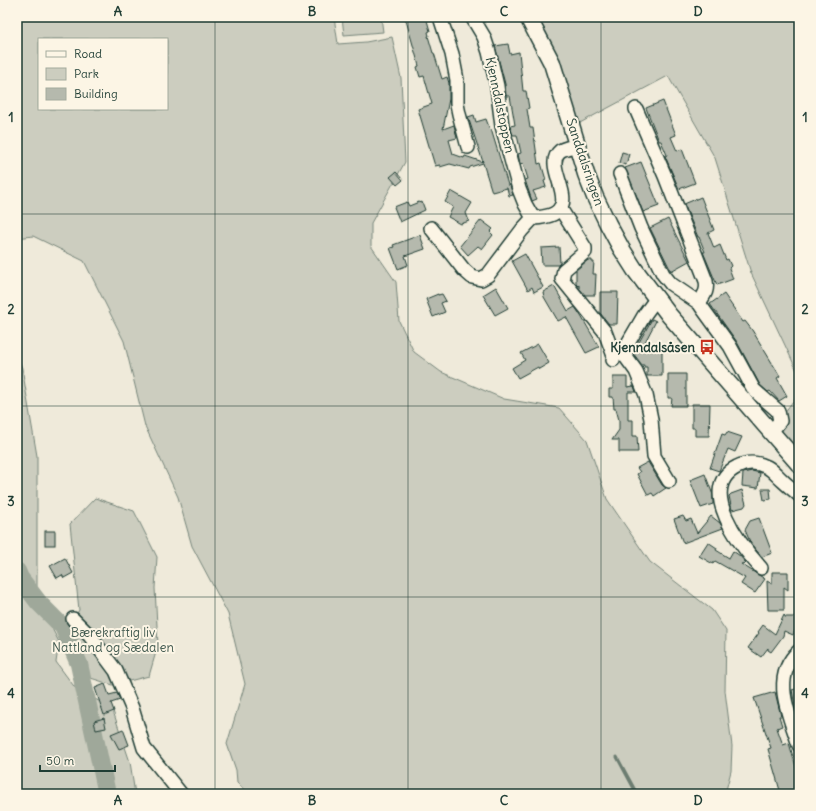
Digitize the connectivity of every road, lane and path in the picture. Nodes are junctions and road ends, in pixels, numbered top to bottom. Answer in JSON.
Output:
{"nodes":[{"id":1,"x":440,"y":17,"type":"edge"},
{"id":2,"x":472,"y":17,"type":"edge"},
{"id":3,"x":528,"y":17,"type":"edge"},
{"id":4,"x":636,"y":109,"type":"dead end"},
{"id":5,"x":577,"y":145,"type":"junction"},
{"id":6,"x":468,"y":147,"type":"dead end"},
{"id":7,"x":620,"y":174,"type":"dead end"},
{"id":8,"x":560,"y":208,"type":"junction"},
{"id":9,"x":533,"y":218,"type":"junction"},
{"id":10,"x":431,"y":228,"type":"dead end"},
{"id":11,"x":656,"y":299,"type":"junction"},
{"id":12,"x":699,"y":303,"type":"junction"},
{"id":13,"x":613,"y":360,"type":"dead end"},
{"id":14,"x":771,"y":432,"type":"junction"},
{"id":15,"x":799,"y":464,"type":"edge"},
{"id":16,"x":669,"y":481,"type":"dead end"},
{"id":17,"x":799,"y":495,"type":"edge"},
{"id":18,"x":761,"y":568,"type":"dead end"},
{"id":19,"x":73,"y":619,"type":"dead end"},
{"id":20,"x":799,"y":651,"type":"edge"},
{"id":21,"x":799,"y":744,"type":"edge"},
{"id":22,"x":181,"y":794,"type":"edge"}],
"edges":[{"from":1,"to":6,"type":"street"},
{"from":2,"to":9,"type":"street","name":"Kjenndalstoppen"},
{"from":3,"to":5,"type":"main road","name":"Sanddalsringen"},
{"from":4,"to":12,"type":"street"},
{"from":5,"to":8,"type":"street"},
{"from":5,"to":11,"type":"main road","name":"Sanddalsringen"},
{"from":7,"to":12,"type":"street"},
{"from":8,"to":9,"type":"street"},
{"from":8,"to":13,"type":"street"},
{"from":9,"to":10,"type":"street"},
{"from":11,"to":14,"type":"main road","name":"Sanddalsringen"},
{"from":11,"to":16,"type":"street"},
{"from":12,"to":14,"type":"street"},
{"from":14,"to":15,"type":"main road","name":"Sanddalsringen"},
{"from":17,"to":18,"type":"street"},
{"from":19,"to":22,"type":"street"},
{"from":20,"to":21,"type":"street"}]}
